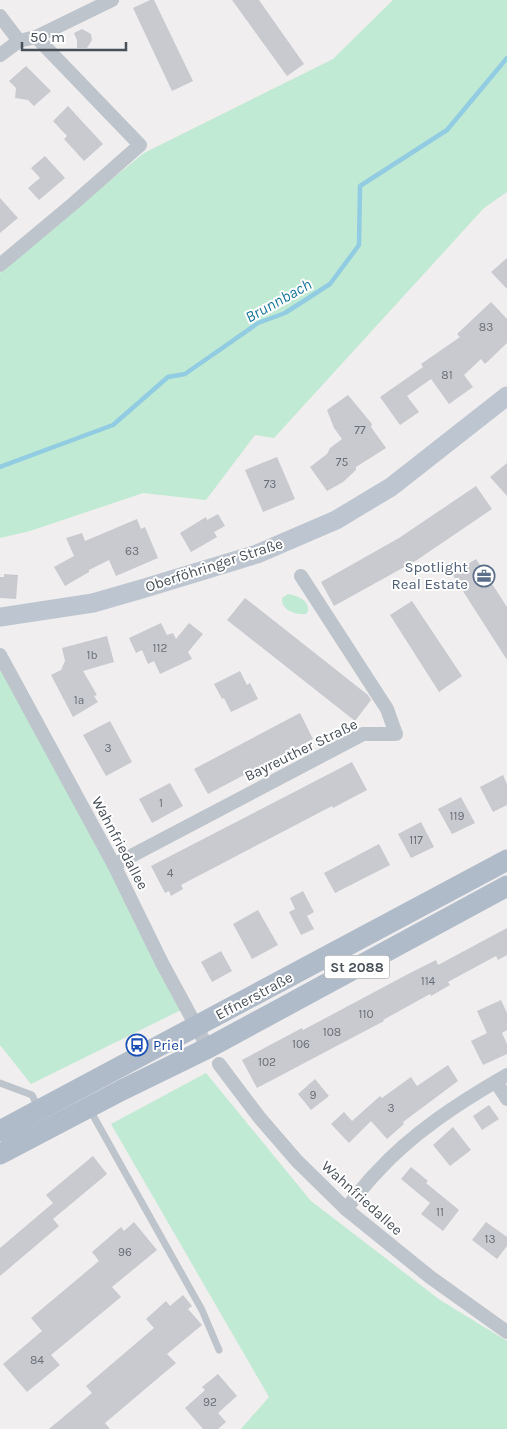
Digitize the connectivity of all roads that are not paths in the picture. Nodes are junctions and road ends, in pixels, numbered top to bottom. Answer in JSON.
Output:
{"nodes":[{"id":1,"x":112,"y":0,"type":"edge"},
{"id":2,"x":0,"y":16,"type":"edge"},
{"id":3,"x":36,"y":37,"type":"junction"},
{"id":4,"x":19,"y":41,"type":"junction"},
{"id":5,"x":0,"y":55,"type":"edge"},
{"id":6,"x":0,"y":265,"type":"edge"},
{"id":7,"x":507,"y":396,"type":"edge"},
{"id":8,"x":301,"y":576,"type":"dead end"},
{"id":9,"x":0,"y":617,"type":"edge"},
{"id":10,"x":0,"y":655,"type":"edge"},
{"id":11,"x":504,"y":862,"type":"edge"},
{"id":12,"x":114,"y":865,"type":"junction"},
{"id":13,"x":507,"y":886,"type":"edge"},
{"id":14,"x":195,"y":1027,"type":"junction"},
{"id":15,"x":213,"y":1056,"type":"junction"},
{"id":16,"x":501,"y":1078,"type":"edge"},
{"id":17,"x":0,"y":1083,"type":"edge"},
{"id":18,"x":507,"y":1099,"type":"edge"},
{"id":19,"x":88,"y":1108,"type":"junction"},
{"id":20,"x":40,"y":1110,"type":"junction"},
{"id":21,"x":0,"y":1131,"type":"edge"},
{"id":22,"x":0,"y":1154,"type":"edge"},
{"id":23,"x":346,"y":1209,"type":"junction"},
{"id":24,"x":507,"y":1332,"type":"edge"},
{"id":25,"x":219,"y":1350,"type":"dead end"}],
"edges":[{"from":1,"to":3,"type":"street"},
{"from":2,"to":4,"type":"street"},
{"from":3,"to":4,"type":"street"},
{"from":3,"to":6,"type":"street"},
{"from":4,"to":5,"type":"street"},
{"from":7,"to":9,"type":"main road","name":"Oberföhringer Straße"},
{"from":8,"to":12,"type":"street","name":"Bayreuther Straße"},
{"from":10,"to":12,"type":"street","name":"Wahnfriedallee"},
{"from":11,"to":14,"type":"main road","name":"Effnerstraße"},
{"from":12,"to":14,"type":"street","name":"Wahnfriedallee"},
{"from":13,"to":15,"type":"main road","name":"Effnerstraße","number":"St 2088"},
{"from":14,"to":15,"type":"street","name":"Wahnfriedallee"},
{"from":14,"to":20,"type":"main road","name":"Effnerstraße"},
{"from":15,"to":19,"type":"main road","name":"Effnerstraße","number":"St 2088"},
{"from":15,"to":23,"type":"street","name":"Wahnfriedallee"},
{"from":16,"to":18,"type":"street"},
{"from":16,"to":23,"type":"street"},
{"from":17,"to":20,"type":"lane"},
{"from":19,"to":22,"type":"main road","name":"Effnerstraße","number":"St 2088"},
{"from":19,"to":25,"type":"lane"},
{"from":20,"to":21,"type":"main road","name":"Effnerstraße"},
{"from":23,"to":24,"type":"street","name":"Wahnfriedallee"}]}
